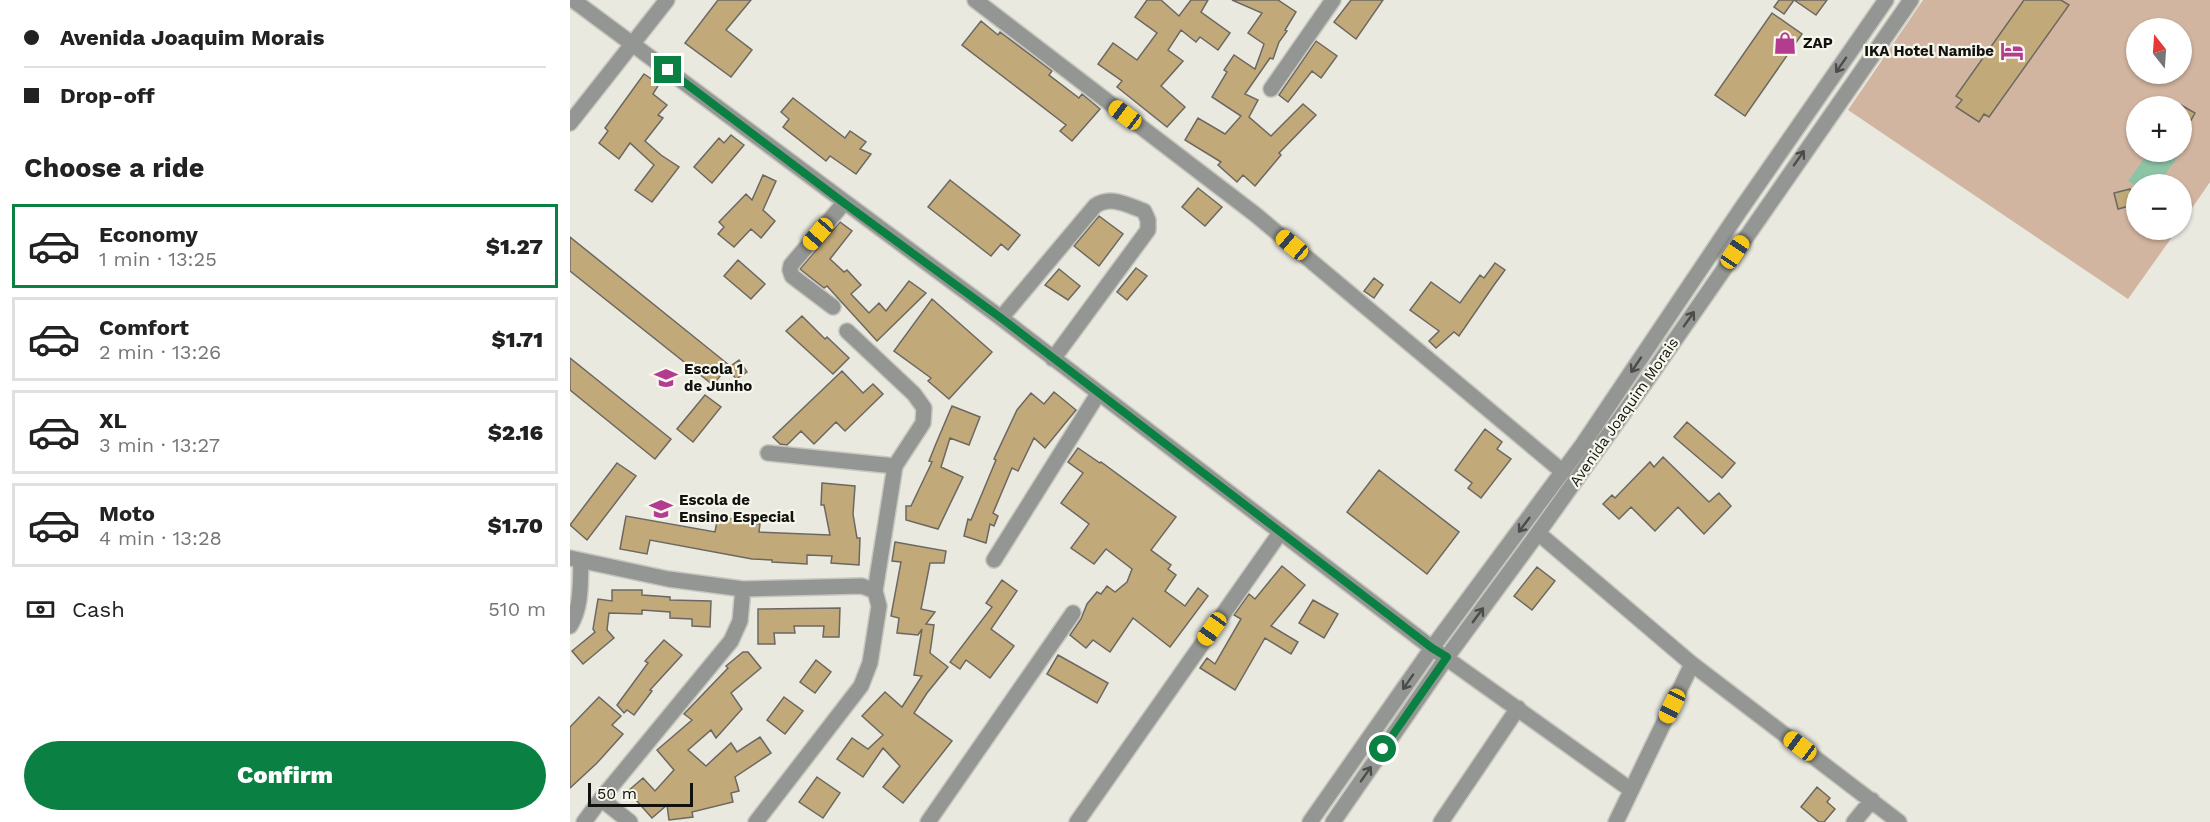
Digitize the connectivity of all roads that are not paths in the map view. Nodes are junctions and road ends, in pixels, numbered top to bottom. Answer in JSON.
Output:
{"nodes":[{"id":1,"x":573,"y":0,"type":"edge"},
{"id":2,"x":667,"y":0,"type":"edge"},
{"id":3,"x":975,"y":0,"type":"edge"},
{"id":4,"x":1333,"y":0,"type":"edge"},
{"id":5,"x":1886,"y":0,"type":"edge"},
{"id":6,"x":1911,"y":0,"type":"edge"},
{"id":7,"x":633,"y":43,"type":"junction"},
{"id":8,"x":1271,"y":89,"type":"dead end"},
{"id":9,"x":570,"y":123,"type":"edge"},
{"id":10,"x":844,"y":203,"type":"junction"},
{"id":11,"x":833,"y":306,"type":"dead end"},
{"id":12,"x":1001,"y":318,"type":"junction"},
{"id":13,"x":847,"y":331,"type":"dead end"},
{"id":14,"x":1053,"y":359,"type":"junction"},
{"id":15,"x":1098,"y":394,"type":"junction"},
{"id":16,"x":768,"y":453,"type":"dead end"},
{"id":17,"x":895,"y":466,"type":"junction"},
{"id":18,"x":1563,"y":472,"type":"junction"},
{"id":19,"x":1280,"y":533,"type":"junction"},
{"id":20,"x":1538,"y":533,"type":"junction"},
{"id":21,"x":575,"y":560,"type":"edge"},
{"id":22,"x":994,"y":560,"type":"dead end"},
{"id":23,"x":743,"y":589,"type":"junction"},
{"id":24,"x":875,"y":591,"type":"junction"},
{"id":25,"x":1073,"y":613,"type":"dead end"},
{"id":26,"x":570,"y":626,"type":"edge"},
{"id":27,"x":1432,"y":648,"type":"junction"},
{"id":28,"x":1447,"y":657,"type":"junction"},
{"id":29,"x":1692,"y":664,"type":"junction"},
{"id":30,"x":1518,"y":708,"type":"junction"},
{"id":31,"x":1631,"y":790,"type":"junction"},
{"id":32,"x":602,"y":799,"type":"junction"},
{"id":33,"x":1872,"y":800,"type":"junction"},
{"id":34,"x":584,"y":822,"type":"edge"},
{"id":35,"x":630,"y":822,"type":"edge"},
{"id":36,"x":757,"y":822,"type":"edge"},
{"id":37,"x":928,"y":822,"type":"edge"},
{"id":38,"x":1077,"y":822,"type":"edge"},
{"id":39,"x":1310,"y":822,"type":"edge"},
{"id":40,"x":1333,"y":822,"type":"edge"},
{"id":41,"x":1441,"y":822,"type":"edge"},
{"id":42,"x":1616,"y":822,"type":"edge"},
{"id":43,"x":1854,"y":822,"type":"edge"},
{"id":44,"x":1899,"y":822,"type":"edge"}],
"edges":[{"from":1,"to":7,"type":"street"},
{"from":2,"to":7,"type":"street"},
{"from":3,"to":18,"type":"street"},
{"from":4,"to":8,"type":"street"},
{"from":5,"to":18,"type":"street","name":"Avenida Joaquim Morais","one_way":true},
{"from":20,"to":6,"type":"street","name":"Avenida Joaquim Morais","one_way":true},
{"from":7,"to":9,"type":"street"},
{"from":7,"to":10,"type":"street"},
{"from":10,"to":11,"type":"street"},
{"from":10,"to":12,"type":"street"},
{"from":12,"to":14,"type":"street"},
{"from":12,"to":14,"type":"street"},
{"from":13,"to":17,"type":"street"},
{"from":14,"to":15,"type":"street"},
{"from":15,"to":19,"type":"street"},
{"from":15,"to":22,"type":"street"},
{"from":16,"to":17,"type":"street"},
{"from":17,"to":24,"type":"street"},
{"from":18,"to":27,"type":"street","name":"Avenida Joaquim Morais","one_way":true},
{"from":19,"to":27,"type":"street"},
{"from":19,"to":38,"type":"street"},
{"from":28,"to":20,"type":"street","name":"Avenida Joaquim Morais","one_way":true},
{"from":20,"to":29,"type":"street"},
{"from":21,"to":23,"type":"street"},
{"from":21,"to":26,"type":"street"},
{"from":23,"to":24,"type":"street"},
{"from":23,"to":32,"type":"street"},
{"from":24,"to":36,"type":"street"},
{"from":25,"to":37,"type":"street"},
{"from":27,"to":28,"type":"street"},
{"from":27,"to":39,"type":"street","name":"Avenida Joaquim Morais","one_way":true},
{"from":28,"to":30,"type":"street"},
{"from":40,"to":28,"type":"street","name":"Avenida Joaquim Morais","one_way":true},
{"from":29,"to":31,"type":"street"},
{"from":29,"to":33,"type":"street"},
{"from":30,"to":31,"type":"street"},
{"from":30,"to":41,"type":"street"},
{"from":31,"to":42,"type":"street"},
{"from":32,"to":34,"type":"street"},
{"from":32,"to":35,"type":"street"},
{"from":33,"to":43,"type":"street"},
{"from":33,"to":44,"type":"street"}]}
